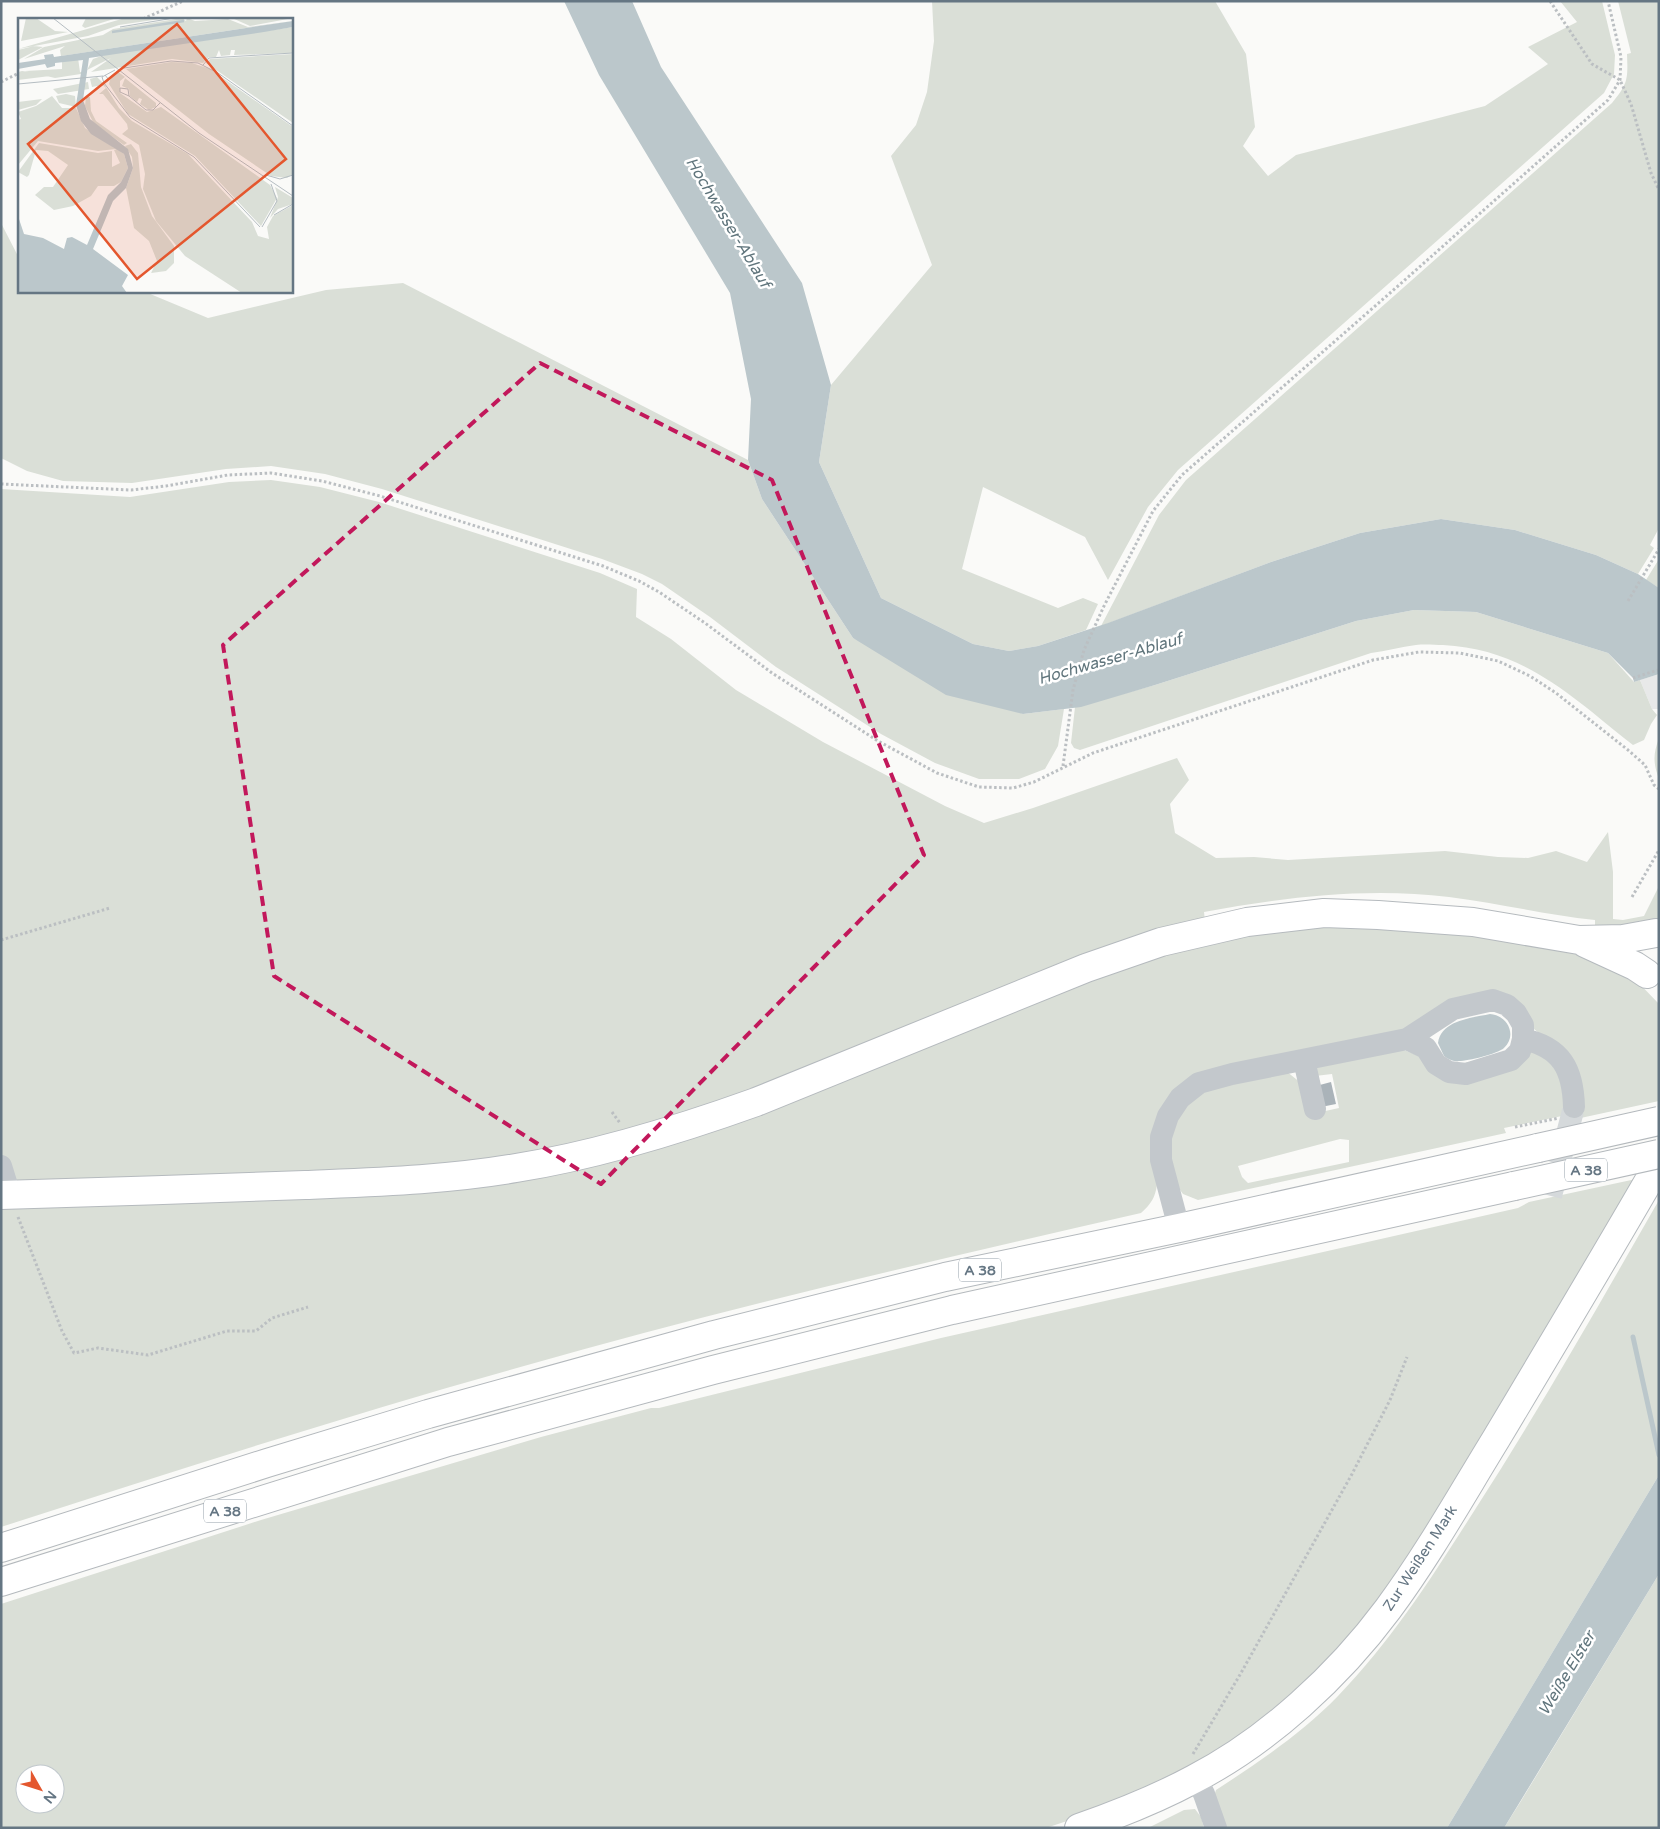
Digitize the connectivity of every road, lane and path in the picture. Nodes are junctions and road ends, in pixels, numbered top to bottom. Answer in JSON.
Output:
{"nodes":[{"id":1,"x":183,"y":1,"type":"edge"},
{"id":2,"x":1550,"y":1,"type":"edge"},
{"id":3,"x":1608,"y":1,"type":"edge"},
{"id":4,"x":145,"y":18,"type":"edge"},
{"id":5,"x":18,"y":74,"type":"edge"},
{"id":6,"x":1620,"y":80,"type":"junction"},
{"id":7,"x":1,"y":82,"type":"edge"},
{"id":8,"x":1659,"y":190,"type":"edge"},
{"id":9,"x":1,"y":484,"type":"edge"},
{"id":10,"x":1659,"y":549,"type":"edge"},
{"id":11,"x":1628,"y":601,"type":"dead end"},
{"id":12,"x":1658,"y":670,"type":"edge"},
{"id":13,"x":1633,"y":678,"type":"dead end"},
{"id":14,"x":1063,"y":766,"type":"junction"},
{"id":15,"x":1659,"y":789,"type":"edge"},
{"id":16,"x":1659,"y":850,"type":"edge"},
{"id":17,"x":1632,"y":897,"type":"dead end"},
{"id":18,"x":110,"y":908,"type":"dead end"},
{"id":19,"x":1657,"y":932,"type":"edge"},
{"id":20,"x":1,"y":940,"type":"edge"},
{"id":21,"x":1579,"y":940,"type":"junction"},
{"id":22,"x":1653,"y":982,"type":"edge"},
{"id":23,"x":1407,"y":1039,"type":"junction"},
{"id":24,"x":1523,"y":1039,"type":"junction"},
{"id":25,"x":1304,"y":1060,"type":"junction"},
{"id":26,"x":1574,"y":1107,"type":"tunnel mouth"},
{"id":27,"x":1315,"y":1109,"type":"dead end"},
{"id":28,"x":1551,"y":1119,"type":"dead end"},
{"id":29,"x":1659,"y":1122,"type":"edge"},
{"id":30,"x":1515,"y":1127,"type":"dead end"},
{"id":31,"x":1655,"y":1165,"type":"edge"},
{"id":32,"x":1,"y":1166,"type":"edge"},
{"id":33,"x":5,"y":1195,"type":"edge"},
{"id":34,"x":1179,"y":1228,"type":"junction"},
{"id":35,"x":308,"y":1307,"type":"dead end"},
{"id":36,"x":1406,"y":1357,"type":"dead end"},
{"id":37,"x":1,"y":1548,"type":"edge"},
{"id":38,"x":1,"y":1582,"type":"edge"},
{"id":39,"x":1196,"y":1778,"type":"junction"},
{"id":40,"x":1079,"y":1828,"type":"edge"},
{"id":41,"x":1216,"y":1828,"type":"edge"}],
"edges":[{"from":1,"to":4,"type":"path"},
{"from":2,"to":6,"type":"path"},
{"from":3,"to":6,"type":"path"},
{"from":5,"to":7,"type":"path"},
{"from":6,"to":8,"type":"path"},
{"from":6,"to":14,"type":"path"},
{"from":9,"to":14,"type":"path"},
{"from":10,"to":11,"type":"path"},
{"from":12,"to":13,"type":"path"},
{"from":14,"to":15,"type":"path"},
{"from":16,"to":17,"type":"path"},
{"from":18,"to":20,"type":"path"},
{"from":19,"to":21,"type":"main road"},
{"from":19,"to":22,"type":"main road"},
{"from":21,"to":22,"type":"main road"},
{"from":21,"to":33,"type":"main road"},
{"from":23,"to":24,"type":"street"},
{"from":23,"to":24,"type":"street"},
{"from":23,"to":25,"type":"street"},
{"from":24,"to":26,"type":"street"},
{"from":25,"to":27,"type":"street"},
{"from":25,"to":34,"type":"street"},
{"from":28,"to":30,"type":"path"},
{"from":29,"to":34,"type":"main road","number":"A 38","bridge":true},
{"from":31,"to":38,"type":"main road","number":"A 38","bridge":true},
{"from":31,"to":39,"type":"main road","name":"Zur Weißen Mark"},
{"from":32,"to":33,"type":"street"},
{"from":33,"to":35,"type":"path"},
{"from":34,"to":37,"type":"main road","number":"A 38"},
{"from":36,"to":39,"type":"path"},
{"from":39,"to":40,"type":"main road","name":"Zur Weißen Mark"},
{"from":39,"to":41,"type":"street"}]}
